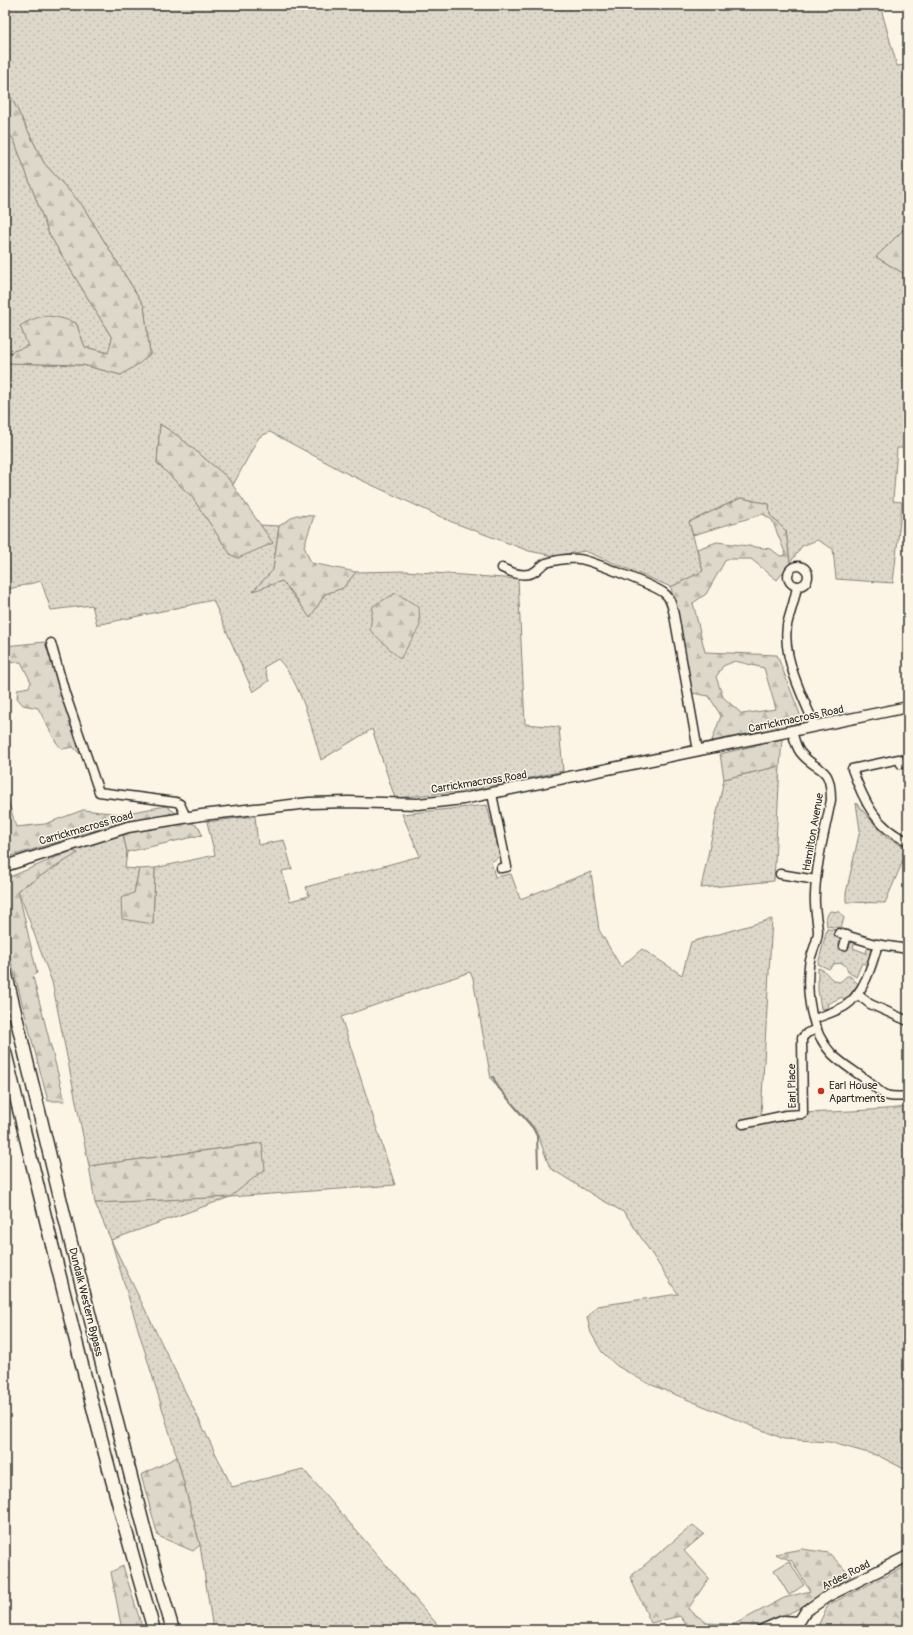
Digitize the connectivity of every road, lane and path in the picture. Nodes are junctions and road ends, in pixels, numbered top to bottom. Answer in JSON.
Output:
{"nodes":[{"id":1,"x":502,"y":568,"type":"dead end"},
{"id":2,"x":797,"y":586,"type":"dead end"},
{"id":3,"x":51,"y":643,"type":"dead end"},
{"id":4,"x":908,"y":707,"type":"edge"},
{"id":5,"x":815,"y":726,"type":"junction"},
{"id":6,"x":792,"y":731,"type":"junction"},
{"id":7,"x":698,"y":751,"type":"junction"},
{"id":8,"x":901,"y":764,"type":"dead end"},
{"id":9,"x":492,"y":794,"type":"junction"},
{"id":10,"x":186,"y":817,"type":"junction"},
{"id":11,"x":908,"y":842,"type":"edge"},
{"id":12,"x":5,"y":866,"type":"edge"},
{"id":13,"x":501,"y":868,"type":"dead end"},
{"id":14,"x":780,"y":874,"type":"dead end"},
{"id":15,"x":816,"y":880,"type":"junction"},
{"id":16,"x":878,"y":944,"type":"junction"},
{"id":17,"x":844,"y":946,"type":"dead end"},
{"id":18,"x":908,"y":949,"type":"edge"},
{"id":19,"x":5,"y":971,"type":"edge"},
{"id":20,"x":857,"y":994,"type":"junction"},
{"id":21,"x":814,"y":1019,"type":"junction"},
{"id":22,"x":908,"y":1021,"type":"edge"},
{"id":23,"x":816,"y":1029,"type":"junction"},
{"id":24,"x":5,"y":1052,"type":"edge"},
{"id":25,"x":908,"y":1096,"type":"edge"},
{"id":26,"x":743,"y":1124,"type":"dead end"},
{"id":27,"x":908,"y":1556,"type":"edge"},
{"id":28,"x":799,"y":1626,"type":"edge"},
{"id":29,"x":154,"y":1630,"type":"edge"},
{"id":30,"x":173,"y":1630,"type":"edge"},
{"id":31,"x":762,"y":1630,"type":"edge"}],
"edges":[{"from":1,"to":7,"type":"street"},
{"from":2,"to":5,"type":"street"},
{"from":3,"to":10,"type":"street"},
{"from":4,"to":5,"type":"main road","name":"Carrickmacross Road"},
{"from":5,"to":6,"type":"main road","name":"Carrickmacross Road"},
{"from":6,"to":7,"type":"main road","name":"Carrickmacross Road"},
{"from":6,"to":15,"type":"street","name":"Hamilton Avenue"},
{"from":7,"to":9,"type":"main road","name":"Carrickmacross Road"},
{"from":8,"to":11,"type":"street"},
{"from":9,"to":10,"type":"main road","name":"Carrickmacross Road"},
{"from":9,"to":13,"type":"street"},
{"from":10,"to":12,"type":"main road","name":"Carrickmacross Road"},
{"from":14,"to":15,"type":"street","name":"Hamilton Avenue"},
{"from":15,"to":21,"type":"street","name":"Hamilton Avenue"},
{"from":16,"to":17,"type":"street"},
{"from":16,"to":18,"type":"street"},
{"from":16,"to":20,"type":"street"},
{"from":19,"to":30,"type":"highway","name":"Dundalk Western Bypass"},
{"from":20,"to":21,"type":"street"},
{"from":20,"to":22,"type":"street"},
{"from":21,"to":23,"type":"street","name":"Hamilton Avenue"},
{"from":23,"to":25,"type":"street","name":"Hamilton Avenue"},
{"from":23,"to":26,"type":"street","name":"Earl Place"},
{"from":24,"to":29,"type":"highway","name":"Dundalk Western Bypass"},
{"from":27,"to":28,"type":"main road","name":"Ardee Road"},
{"from":28,"to":31,"type":"main road"}]}
